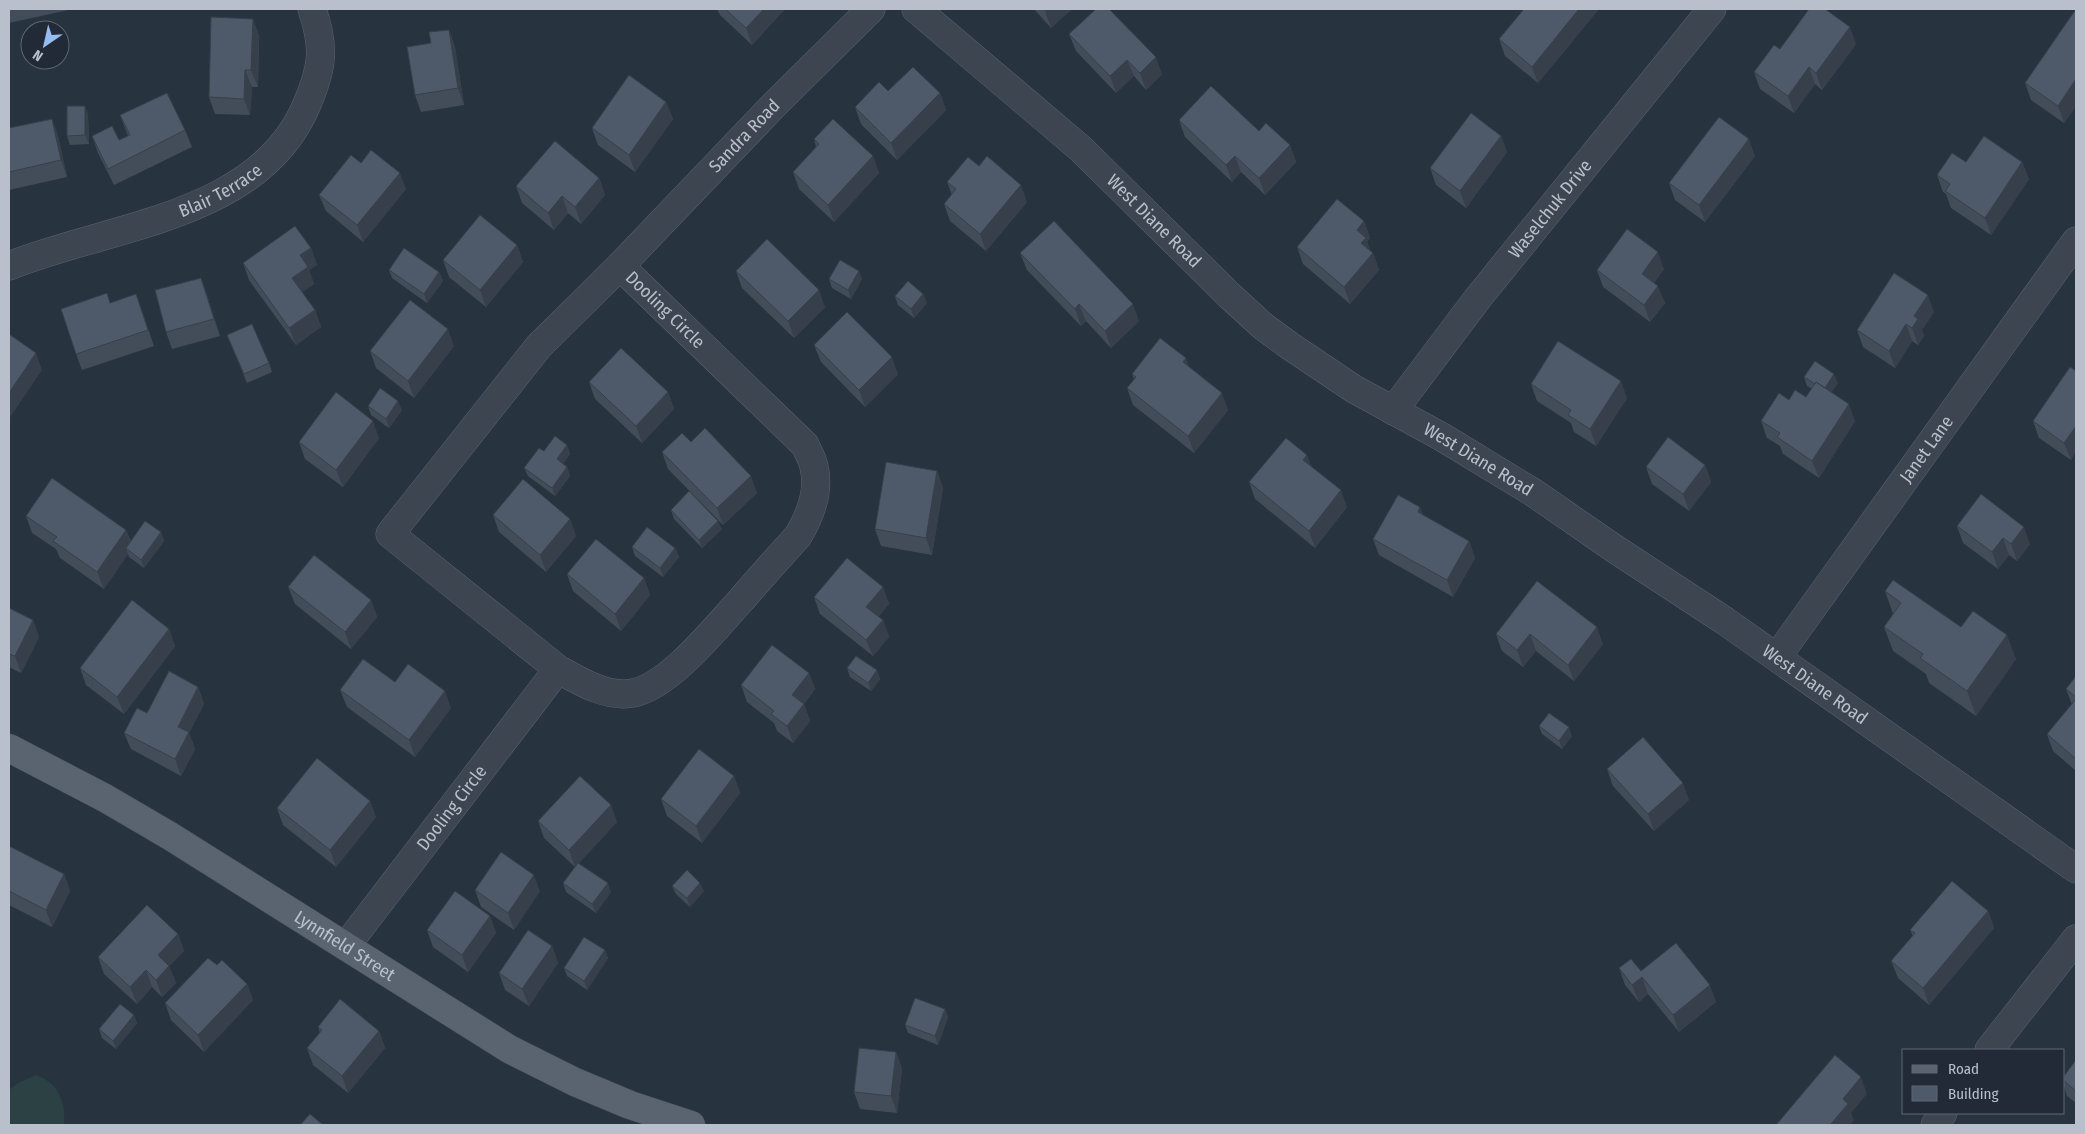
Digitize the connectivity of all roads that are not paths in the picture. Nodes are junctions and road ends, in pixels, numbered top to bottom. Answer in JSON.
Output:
{"nodes":[{"id":1,"x":312,"y":9,"type":"edge"},
{"id":2,"x":871,"y":9,"type":"edge"},
{"id":3,"x":916,"y":9,"type":"edge"},
{"id":4,"x":1712,"y":9,"type":"edge"},
{"id":5,"x":2076,"y":241,"type":"edge"},
{"id":6,"x":9,"y":266,"type":"edge"},
{"id":7,"x":620,"y":266,"type":"junction"},
{"id":8,"x":1393,"y":411,"type":"junction"},
{"id":9,"x":1777,"y":657,"type":"junction"},
{"id":10,"x":558,"y":670,"type":"junction"},
{"id":11,"x":9,"y":748,"type":"edge"},
{"id":12,"x":2076,"y":869,"type":"edge"},
{"id":13,"x":2076,"y":939,"type":"edge"},
{"id":14,"x":346,"y":946,"type":"junction"},
{"id":15,"x":1990,"y":1049,"type":"edge"},
{"id":16,"x":1943,"y":1114,"type":"edge"},
{"id":17,"x":691,"y":1125,"type":"edge"},
{"id":18,"x":1935,"y":1125,"type":"edge"}],
"edges":[{"from":1,"to":6,"type":"street","name":"Blair Terrace"},
{"from":2,"to":7,"type":"street","name":"Sandra Road"},
{"from":3,"to":8,"type":"street","name":"West Diane Road"},
{"from":4,"to":8,"type":"street","name":"Waselchuk Drive"},
{"from":5,"to":9,"type":"street","name":"Janet Lane"},
{"from":7,"to":10,"type":"street","name":"Dooling Circle"},
{"from":7,"to":10,"type":"street","name":"Dooling Circle"},
{"from":8,"to":9,"type":"street","name":"West Diane Road"},
{"from":9,"to":12,"type":"street","name":"West Diane Road"},
{"from":10,"to":14,"type":"street","name":"Dooling Circle"},
{"from":11,"to":14,"type":"main road","name":"Lynnfield Street"},
{"from":13,"to":15,"type":"street"},
{"from":14,"to":17,"type":"main road","name":"Lynnfield Street"},
{"from":16,"to":18,"type":"street"}]}
